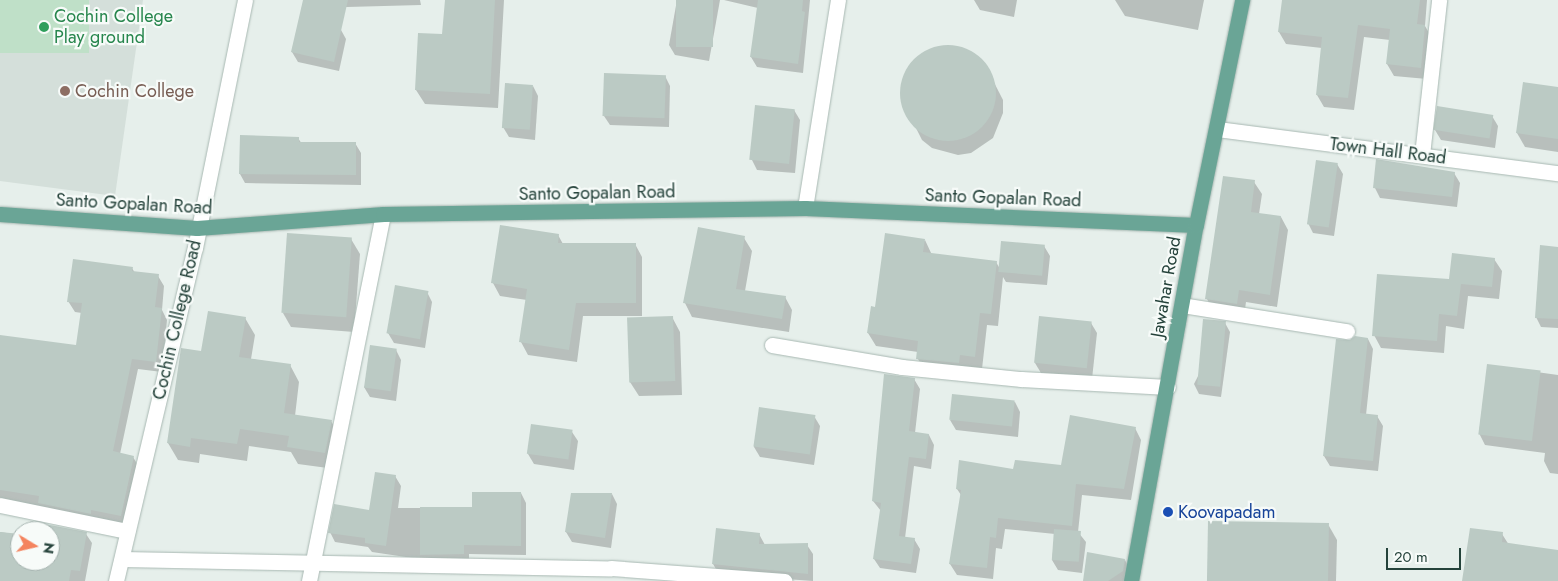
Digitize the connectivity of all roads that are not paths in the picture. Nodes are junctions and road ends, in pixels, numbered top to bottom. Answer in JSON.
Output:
{"nodes":[{"id":1,"x":246,"y":0,"type":"edge"},
{"id":2,"x":838,"y":0,"type":"edge"},
{"id":3,"x":1242,"y":0,"type":"edge"},
{"id":4,"x":1439,"y":0,"type":"edge"},
{"id":5,"x":1217,"y":129,"type":"junction"},
{"id":6,"x":1422,"y":155,"type":"junction"},
{"id":7,"x":1558,"y":173,"type":"edge"},
{"id":8,"x":805,"y":208,"type":"junction"},
{"id":9,"x":0,"y":214,"type":"edge"},
{"id":10,"x":382,"y":214,"type":"junction"},
{"id":11,"x":1196,"y":225,"type":"junction"},
{"id":12,"x":197,"y":228,"type":"junction"},
{"id":13,"x":1182,"y":305,"type":"junction"},
{"id":14,"x":1348,"y":330,"type":"dead end"},
{"id":15,"x":772,"y":345,"type":"dead end"},
{"id":16,"x":1168,"y":387,"type":"junction"},
{"id":17,"x":0,"y":505,"type":"edge"},
{"id":18,"x":127,"y":531,"type":"junction"},
{"id":19,"x":122,"y":558,"type":"junction"},
{"id":20,"x":312,"y":562,"type":"junction"},
{"id":21,"x":116,"y":581,"type":"edge"},
{"id":22,"x":309,"y":581,"type":"edge"},
{"id":23,"x":785,"y":581,"type":"edge"},
{"id":24,"x":1131,"y":581,"type":"edge"}],
"edges":[{"from":1,"to":12,"type":"street","name":"Cochin College Road"},
{"from":2,"to":8,"type":"street"},
{"from":3,"to":5,"type":"main road","name":"Jawahar Road"},
{"from":4,"to":6,"type":"street"},
{"from":5,"to":6,"type":"street","name":"Town Hall Road"},
{"from":5,"to":11,"type":"main road","name":"Jawahar Road"},
{"from":6,"to":7,"type":"street","name":"Town Hall Road"},
{"from":8,"to":10,"type":"main road","name":"Santo Gopalan Road"},
{"from":8,"to":11,"type":"main road","name":"Santo Gopalan Road"},
{"from":9,"to":12,"type":"main road","name":"Santo Gopalan Road"},
{"from":10,"to":12,"type":"main road","name":"Santo Gopalan Road"},
{"from":10,"to":20,"type":"street"},
{"from":11,"to":13,"type":"main road","name":"Jawahar Road"},
{"from":12,"to":18,"type":"street","name":"Cochin College Road"},
{"from":13,"to":14,"type":"street"},
{"from":13,"to":16,"type":"main road","name":"Jawahar Road"},
{"from":15,"to":16,"type":"street"},
{"from":16,"to":24,"type":"main road","name":"Jawahar Road"},
{"from":17,"to":18,"type":"street"},
{"from":18,"to":19,"type":"street","name":"Cochin College Road"},
{"from":19,"to":20,"type":"street"},
{"from":19,"to":21,"type":"street","name":"Cochin College Road"},
{"from":20,"to":22,"type":"street"},
{"from":20,"to":23,"type":"street"}]}
